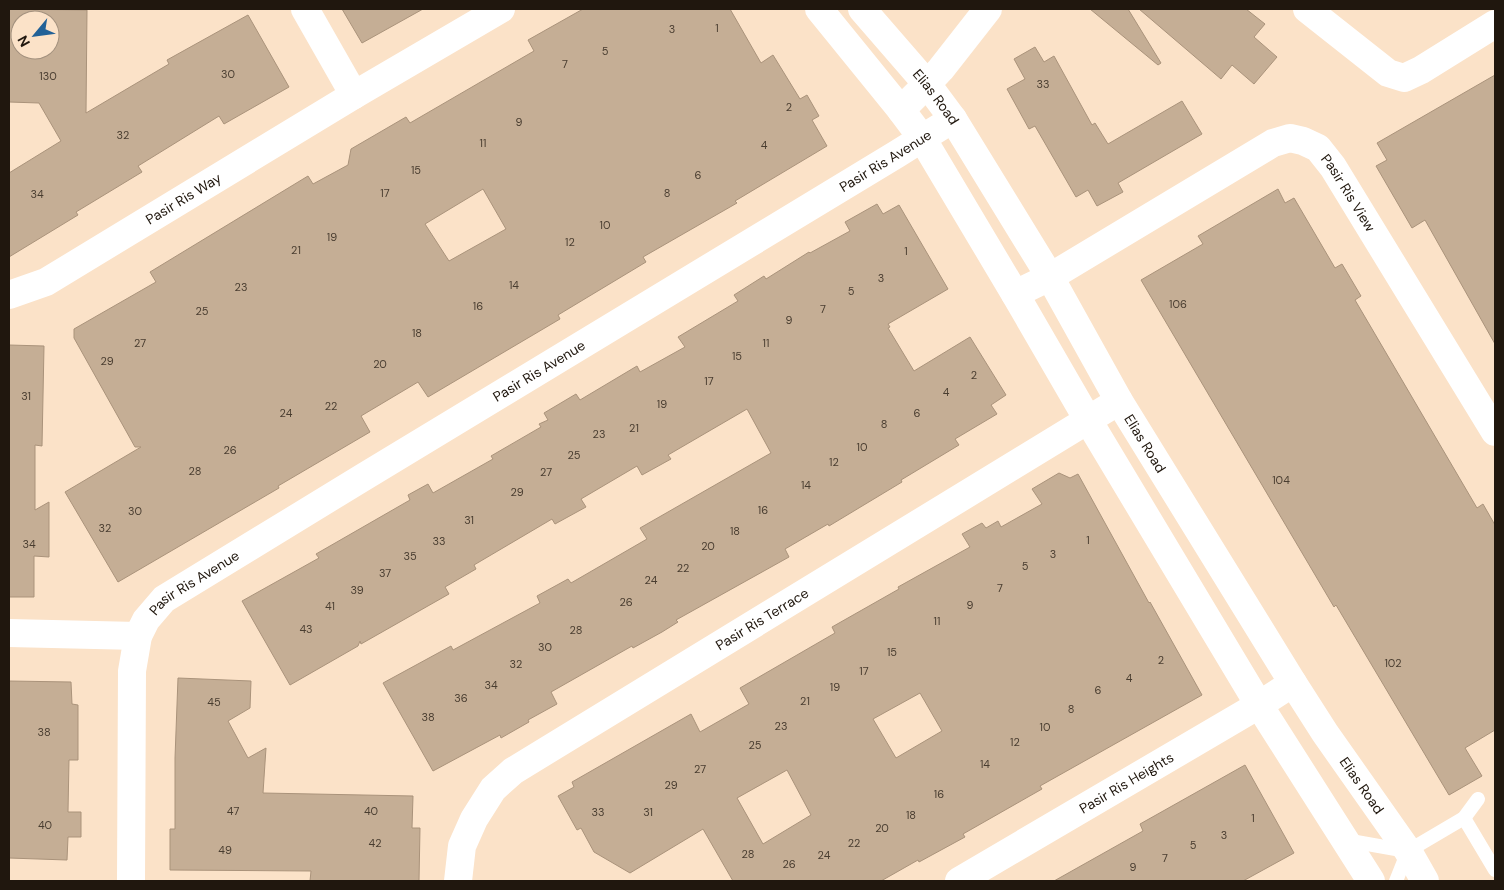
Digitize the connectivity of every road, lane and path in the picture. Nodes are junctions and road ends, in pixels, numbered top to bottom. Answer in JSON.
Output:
{"nodes":[{"id":1,"x":305,"y":9,"type":"edge"},
{"id":2,"x":501,"y":9,"type":"edge"},
{"id":3,"x":818,"y":9,"type":"edge"},
{"id":4,"x":862,"y":9,"type":"edge"},
{"id":5,"x":988,"y":9,"type":"edge"},
{"id":6,"x":1307,"y":9,"type":"edge"},
{"id":7,"x":1495,"y":24,"type":"edge"},
{"id":8,"x":927,"y":84,"type":"junction"},
{"id":9,"x":354,"y":94,"type":"junction"},
{"id":10,"x":900,"y":110,"type":"junction"},
{"id":11,"x":952,"y":119,"type":"junction"},
{"id":12,"x":922,"y":138,"type":"junction"},
{"id":13,"x":1050,"y":277,"type":"junction"},
{"id":14,"x":1015,"y":294,"type":"junction"},
{"id":15,"x":9,"y":295,"type":"edge"},
{"id":16,"x":1119,"y":400,"type":"junction"},
{"id":17,"x":1088,"y":420,"type":"junction"},
{"id":18,"x":1495,"y":432,"type":"edge"},
{"id":19,"x":9,"y":633,"type":"edge"},
{"id":20,"x":138,"y":636,"type":"junction"},
{"id":21,"x":1293,"y":683,"type":"junction"},
{"id":22,"x":1259,"y":705,"type":"junction"},
{"id":23,"x":1478,"y":799,"type":"dead end"},
{"id":24,"x":1464,"y":818,"type":"junction"},
{"id":25,"x":1345,"y":840,"type":"junction"},
{"id":26,"x":1408,"y":851,"type":"junction"},
{"id":27,"x":1495,"y":870,"type":"edge"},
{"id":28,"x":131,"y":881,"type":"edge"},
{"id":29,"x":458,"y":881,"type":"edge"},
{"id":30,"x":959,"y":881,"type":"edge"},
{"id":31,"x":1371,"y":881,"type":"edge"},
{"id":32,"x":1396,"y":881,"type":"edge"},
{"id":33,"x":1425,"y":881,"type":"edge"}],
"edges":[{"from":1,"to":9,"type":"street"},
{"from":2,"to":9,"type":"street","name":"Pasir Ris Way"},
{"from":3,"to":10,"type":"street"},
{"from":4,"to":8,"type":"street","name":"Elias Road"},
{"from":5,"to":8,"type":"street"},
{"from":6,"to":7,"type":"street"},
{"from":8,"to":10,"type":"street"},
{"from":8,"to":11,"type":"street","name":"Elias Road"},
{"from":9,"to":15,"type":"street","name":"Pasir Ris Way"},
{"from":10,"to":12,"type":"street"},
{"from":11,"to":12,"type":"street","name":"Pasir Ris Avenue"},
{"from":11,"to":13,"type":"street","name":"Elias Road"},
{"from":12,"to":14,"type":"street"},
{"from":12,"to":20,"type":"street","name":"Pasir Ris Avenue"},
{"from":13,"to":14,"type":"street","name":"Pasir Ris View"},
{"from":13,"to":16,"type":"street","name":"Elias Road"},
{"from":13,"to":18,"type":"street","name":"Pasir Ris View"},
{"from":14,"to":17,"type":"street"},
{"from":16,"to":17,"type":"street","name":"Pasir Ris Terrace"},
{"from":16,"to":21,"type":"street","name":"Elias Road"},
{"from":17,"to":22,"type":"street"},
{"from":17,"to":29,"type":"street","name":"Pasir Ris Terrace"},
{"from":19,"to":20,"type":"street"},
{"from":20,"to":28,"type":"street","name":"Pasir Ris Avenue"},
{"from":21,"to":22,"type":"street","name":"Pasir Ris Heights"},
{"from":21,"to":26,"type":"street","name":"Elias Road"},
{"from":22,"to":25,"type":"street"},
{"from":22,"to":30,"type":"street","name":"Pasir Ris Heights"},
{"from":23,"to":24,"type":"lane"},
{"from":24,"to":26,"type":"lane"},
{"from":24,"to":27,"type":"lane"},
{"from":25,"to":26,"type":"lane"},
{"from":25,"to":31,"type":"street"},
{"from":26,"to":32,"type":"lane"},
{"from":26,"to":33,"type":"street","name":"Elias Road"}]}
